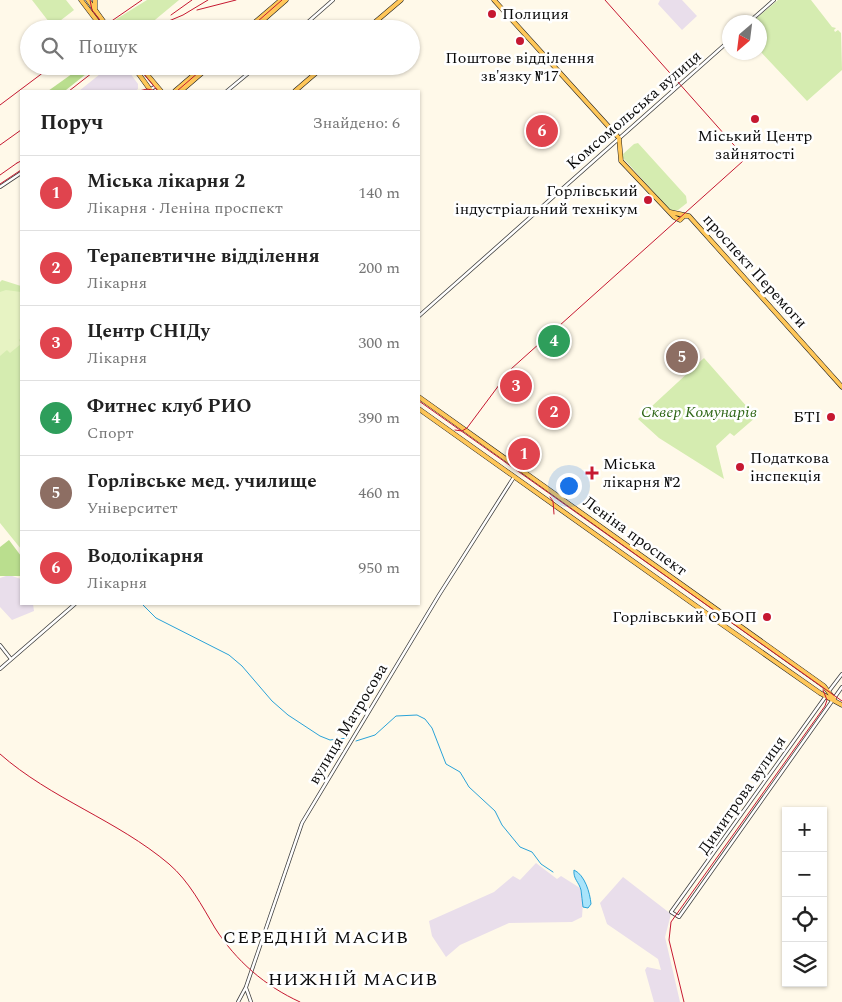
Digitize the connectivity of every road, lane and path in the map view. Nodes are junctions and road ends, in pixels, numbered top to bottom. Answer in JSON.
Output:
{"nodes":[{"id":1,"x":81,"y":0,"type":"edge"},
{"id":2,"x":86,"y":0,"type":"edge"},
{"id":3,"x":95,"y":0,"type":"edge"},
{"id":4,"x":281,"y":0,"type":"edge"},
{"id":5,"x":286,"y":0,"type":"edge"},
{"id":6,"x":333,"y":0,"type":"edge"},
{"id":7,"x":400,"y":0,"type":"edge"},
{"id":8,"x":494,"y":0,"type":"edge"},
{"id":9,"x":774,"y":0,"type":"edge"},
{"id":10,"x":86,"y":6,"type":"junction"},
{"id":11,"x":96,"y":13,"type":"junction"},
{"id":12,"x":757,"y":15,"type":"edge"},
{"id":13,"x":96,"y":20,"type":"edge"},
{"id":14,"x":102,"y":20,"type":"edge"},
{"id":15,"x":258,"y":20,"type":"edge"},
{"id":16,"x":263,"y":20,"type":"edge"},
{"id":17,"x":310,"y":20,"type":"edge"},
{"id":18,"x":377,"y":20,"type":"edge"},
{"id":19,"x":722,"y":47,"type":"edge"},
{"id":20,"x":139,"y":75,"type":"edge"},
{"id":21,"x":147,"y":75,"type":"edge"},
{"id":22,"x":194,"y":75,"type":"edge"},
{"id":23,"x":200,"y":75,"type":"edge"},
{"id":24,"x":246,"y":75,"type":"edge"},
{"id":25,"x":314,"y":75,"type":"edge"},
{"id":26,"x":156,"y":86,"type":"junction"},
{"id":27,"x":149,"y":90,"type":"edge"},
{"id":28,"x":160,"y":90,"type":"edge"},
{"id":29,"x":176,"y":90,"type":"edge"},
{"id":30,"x":182,"y":90,"type":"edge"},
{"id":31,"x":228,"y":90,"type":"edge"},
{"id":32,"x":296,"y":90,"type":"edge"},
{"id":33,"x":619,"y":138,"type":"junction"},
{"id":34,"x":20,"y":174,"type":"edge"},
{"id":35,"x":0,"y":187,"type":"edge"},
{"id":36,"x":668,"y":211,"type":"junction"},
{"id":37,"x":689,"y":216,"type":"junction"},
{"id":38,"x":420,"y":315,"type":"edge"},
{"id":39,"x":842,"y":386,"type":"edge"},
{"id":40,"x":420,"y":398,"type":"edge"},
{"id":41,"x":420,"y":410,"type":"edge"},
{"id":42,"x":514,"y":476,"type":"junction"},
{"id":43,"x":632,"y":550,"type":"junction"},
{"id":44,"x":627,"y":557,"type":"junction"},
{"id":45,"x":74,"y":605,"type":"edge"},
{"id":46,"x":0,"y":645,"type":"edge"},
{"id":47,"x":11,"y":659,"type":"junction"},
{"id":48,"x":0,"y":669,"type":"edge"},
{"id":49,"x":842,"y":674,"type":"edge"},
{"id":50,"x":842,"y":687,"type":"edge"},
{"id":51,"x":829,"y":691,"type":"junction"},
{"id":52,"x":826,"y":696,"type":"junction"},
{"id":53,"x":834,"y":699,"type":"junction"},
{"id":54,"x":842,"y":705,"type":"edge"},
{"id":55,"x":246,"y":986,"type":"junction"},
{"id":56,"x":238,"y":1002,"type":"edge"},
{"id":57,"x":251,"y":1002,"type":"edge"}],
"edges":[{"from":1,"to":10,"type":"main road"},
{"from":2,"to":10,"type":"main road"},
{"from":2,"to":11,"type":"main road"},
{"from":3,"to":11,"type":"main road"},
{"from":4,"to":15,"type":"main road"},
{"from":5,"to":16,"type":"main road"},
{"from":6,"to":17,"type":"street"},
{"from":7,"to":18,"type":"main road"},
{"from":8,"to":33,"type":"main road"},
{"from":9,"to":12,"type":"street"},
{"from":10,"to":13,"type":"main road"},
{"from":11,"to":14,"type":"main road"},
{"from":19,"to":33,"type":"street","name":"Комсомольська вулиця"},
{"from":20,"to":27,"type":"main road"},
{"from":21,"to":26,"type":"main road"},
{"from":22,"to":29,"type":"main road"},
{"from":23,"to":30,"type":"main road"},
{"from":24,"to":31,"type":"street"},
{"from":25,"to":32,"type":"main road"},
{"from":26,"to":27,"type":"street"},
{"from":26,"to":28,"type":"main road"},
{"from":33,"to":36,"type":"main road"},
{"from":33,"to":38,"type":"street","name":"Комсомольська вулиця"},
{"from":34,"to":35,"type":"street"},
{"from":36,"to":37,"type":"main road","name":"проспект Перемоги"},
{"from":36,"to":37,"type":"main road"},
{"from":37,"to":39,"type":"main road","name":"проспект Перемоги"},
{"from":40,"to":43,"type":"main road","name":"Леніна проспект"},
{"from":41,"to":42,"type":"main road","name":"Леніна проспект"},
{"from":42,"to":44,"type":"main road","name":"Леніна проспект"},
{"from":42,"to":55,"type":"street","name":"вулиця Матросова"},
{"from":43,"to":44,"type":"main road"},
{"from":43,"to":51,"type":"main road","name":"Леніна проспект"},
{"from":44,"to":52,"type":"main road","name":"Леніна проспект"},
{"from":45,"to":47,"type":"street"},
{"from":46,"to":47,"type":"street"},
{"from":47,"to":48,"type":"street"},
{"from":49,"to":51,"type":"street","name":"Димитрова вулиця"},
{"from":50,"to":53,"type":"street","name":"Димитрова вулиця"},
{"from":51,"to":52,"type":"street","name":"Димитрова вулиця"},
{"from":51,"to":53,"type":"main road","name":"Леніна проспект"},
{"from":52,"to":53,"type":"main road","name":"Леніна проспект"},
{"from":52,"to":53,"type":"street","name":"Димитрова вулиця"},
{"from":53,"to":54,"type":"main road","name":"Леніна проспект"},
{"from":55,"to":56,"type":"street","name":"вулиця Матросова"},
{"from":55,"to":57,"type":"street"}]}
